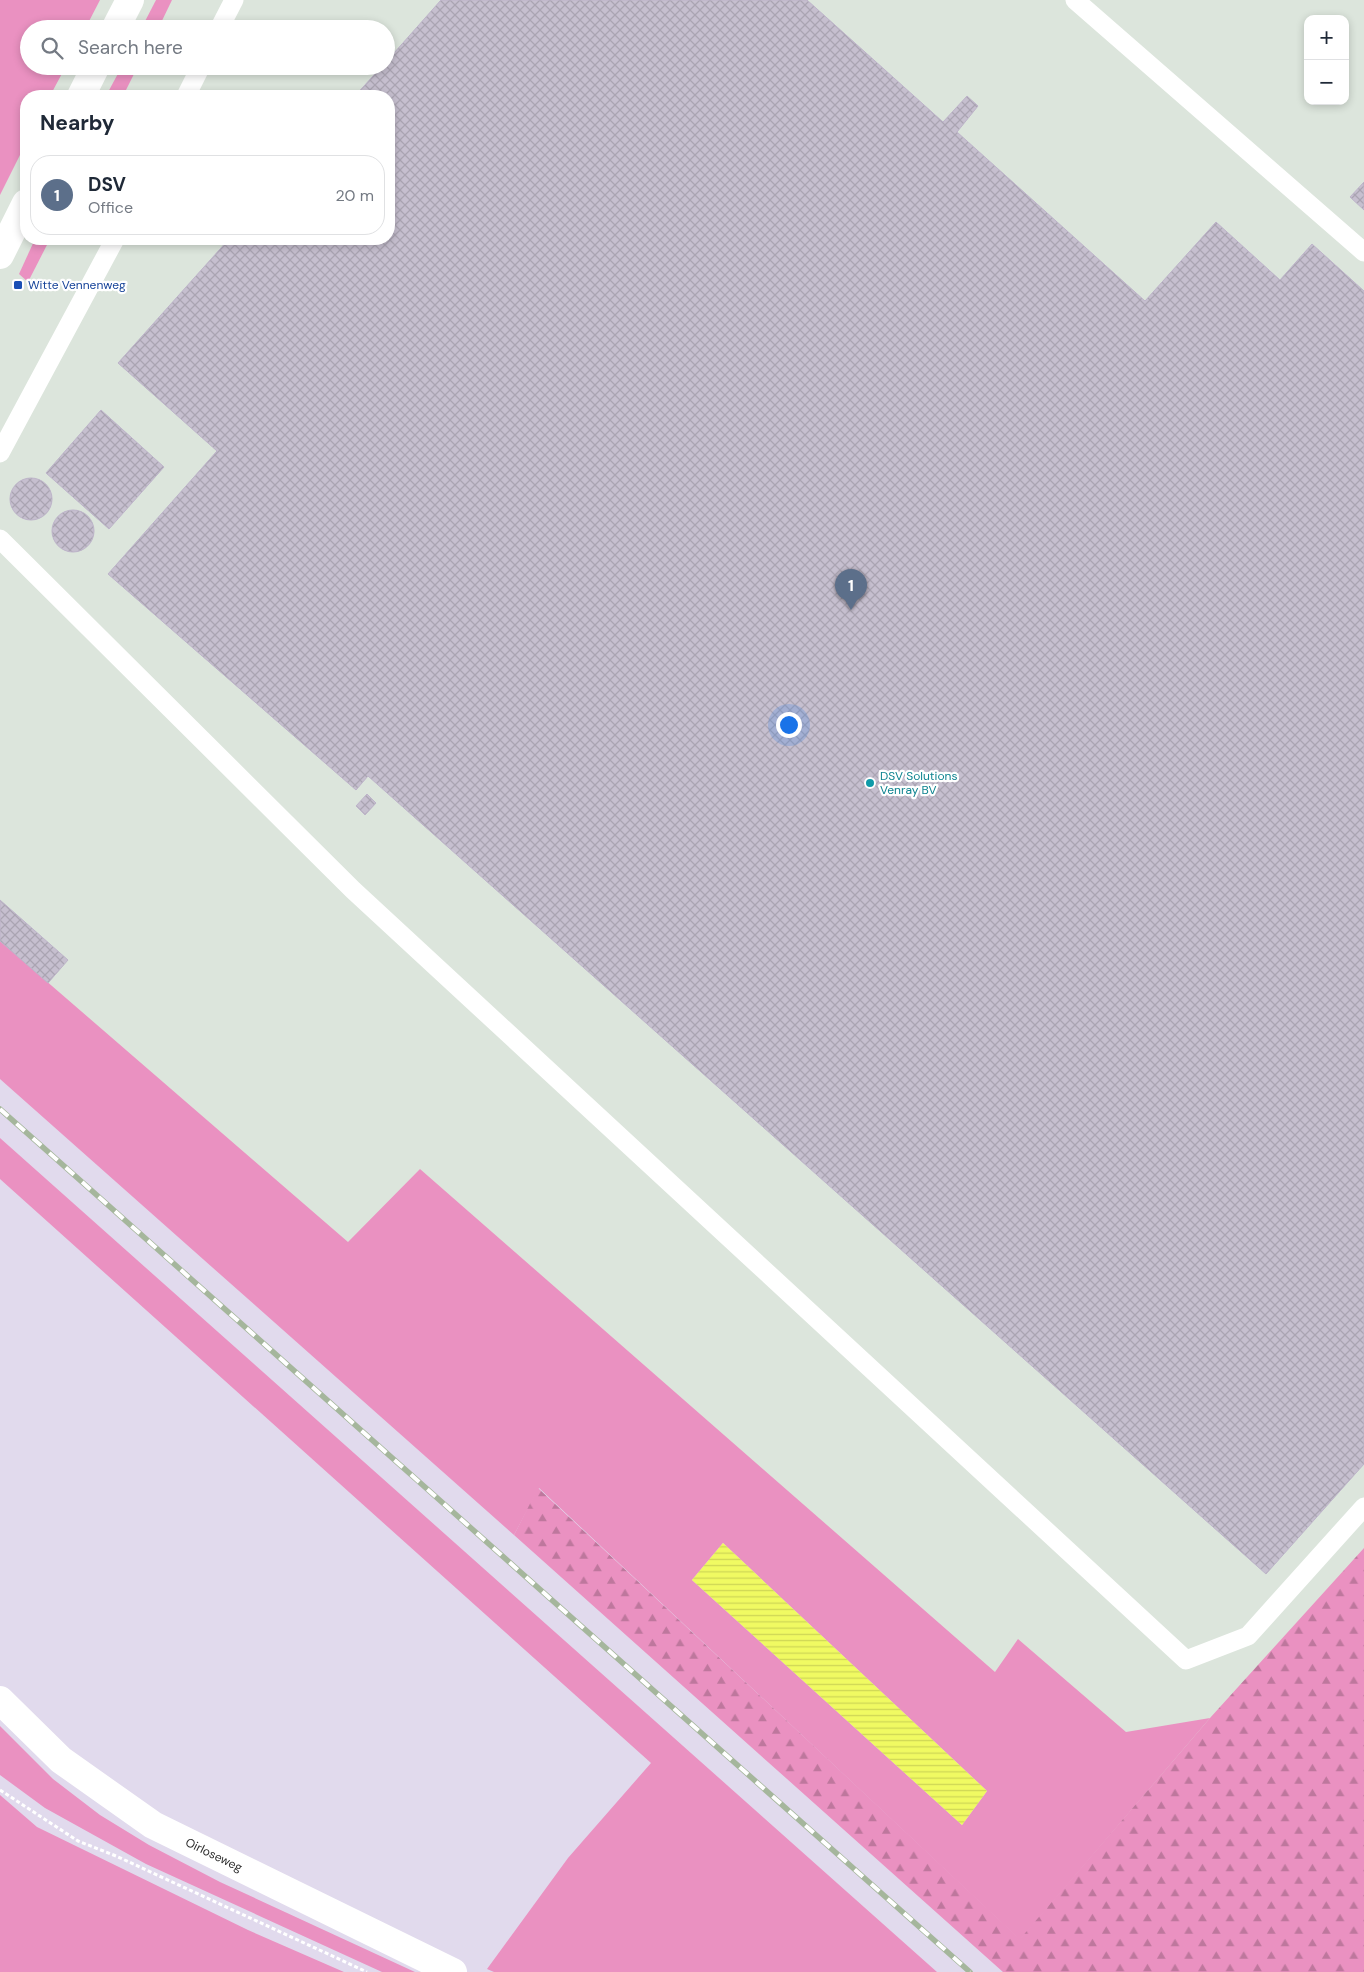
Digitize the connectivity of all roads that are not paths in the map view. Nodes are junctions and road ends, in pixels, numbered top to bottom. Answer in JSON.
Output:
{"nodes":[{"id":1,"x":130,"y":0,"type":"edge"},
{"id":2,"x":234,"y":0,"type":"edge"},
{"id":3,"x":1075,"y":0,"type":"edge"},
{"id":4,"x":120,"y":20,"type":"edge"},
{"id":5,"x":224,"y":20,"type":"edge"},
{"id":6,"x":92,"y":75,"type":"edge"},
{"id":7,"x":196,"y":75,"type":"edge"},
{"id":8,"x":84,"y":90,"type":"edge"},
{"id":9,"x":189,"y":90,"type":"edge"},
{"id":10,"x":20,"y":215,"type":"edge"},
{"id":11,"x":112,"y":245,"type":"edge"},
{"id":12,"x":1364,"y":252,"type":"edge"},
{"id":13,"x":0,"y":255,"type":"edge"},
{"id":14,"x":0,"y":453,"type":"edge"},
{"id":15,"x":0,"y":539,"type":"edge"},
{"id":16,"x":1364,"y":1507,"type":"edge"},
{"id":17,"x":0,"y":1700,"type":"edge"},
{"id":18,"x":453,"y":1972,"type":"edge"}],
"edges":[{"from":1,"to":4,"type":"street"},
{"from":2,"to":5,"type":"lane"},
{"from":3,"to":12,"type":"lane"},
{"from":6,"to":8,"type":"street"},
{"from":7,"to":9,"type":"lane"},
{"from":10,"to":13,"type":"street"},
{"from":11,"to":14,"type":"lane"},
{"from":15,"to":16,"type":"lane"},
{"from":17,"to":18,"type":"street","name":"Oirloseweg"}]}
